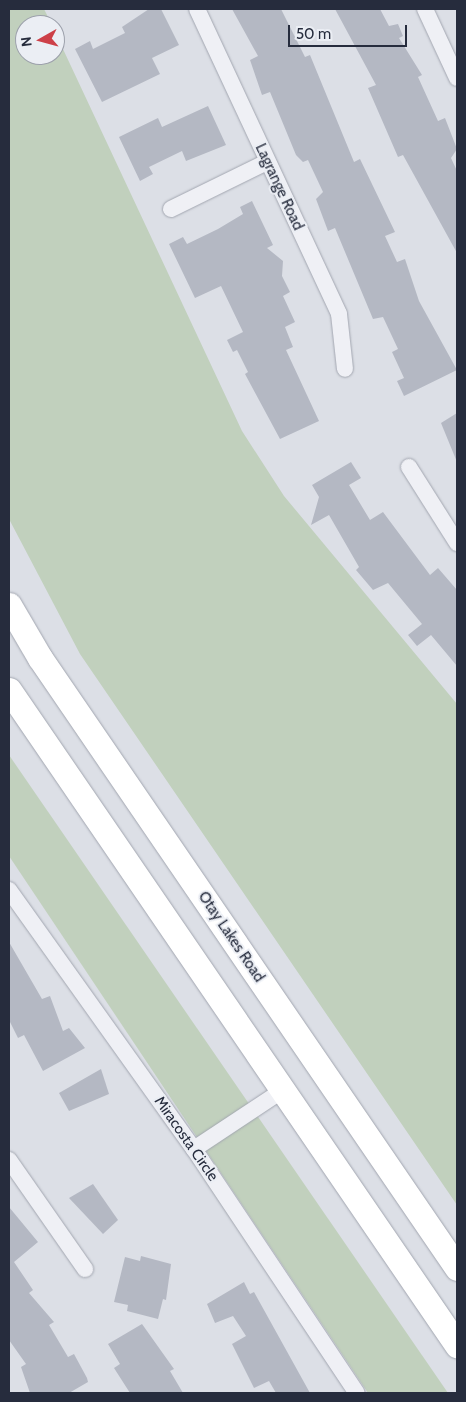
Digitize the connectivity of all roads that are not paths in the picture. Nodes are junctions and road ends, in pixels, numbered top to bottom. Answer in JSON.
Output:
{"nodes":[{"id":1,"x":196,"y":9,"type":"edge"},
{"id":2,"x":425,"y":9,"type":"edge"},
{"id":3,"x":457,"y":78,"type":"edge"},
{"id":4,"x":267,"y":162,"type":"junction"},
{"id":5,"x":171,"y":209,"type":"dead end"},
{"id":6,"x":345,"y":369,"type":"dead end"},
{"id":7,"x":409,"y":467,"type":"dead end"},
{"id":8,"x":457,"y":543,"type":"edge"},
{"id":9,"x":9,"y":605,"type":"edge"},
{"id":10,"x":9,"y":690,"type":"edge"},
{"id":11,"x":9,"y":890,"type":"edge"},
{"id":12,"x":283,"y":1090,"type":"junction"},
{"id":13,"x":194,"y":1149,"type":"junction"},
{"id":14,"x":9,"y":1160,"type":"edge"},
{"id":15,"x":457,"y":1268,"type":"edge"},
{"id":16,"x":85,"y":1269,"type":"dead end"},
{"id":17,"x":457,"y":1345,"type":"edge"},
{"id":18,"x":357,"y":1393,"type":"edge"}],
"edges":[{"from":1,"to":4,"type":"street","name":"Lagrange Road"},
{"from":2,"to":3,"type":"street"},
{"from":4,"to":5,"type":"street"},
{"from":4,"to":6,"type":"street","name":"Lagrange Road"},
{"from":7,"to":8,"type":"street"},
{"from":9,"to":15,"type":"main road","name":"Otay Lakes Road"},
{"from":10,"to":12,"type":"main road"},
{"from":11,"to":13,"type":"street","name":"Miracosta Circle"},
{"from":12,"to":13,"type":"street"},
{"from":12,"to":17,"type":"main road"},
{"from":13,"to":18,"type":"street","name":"Miracosta Circle"},
{"from":14,"to":16,"type":"street"}]}
